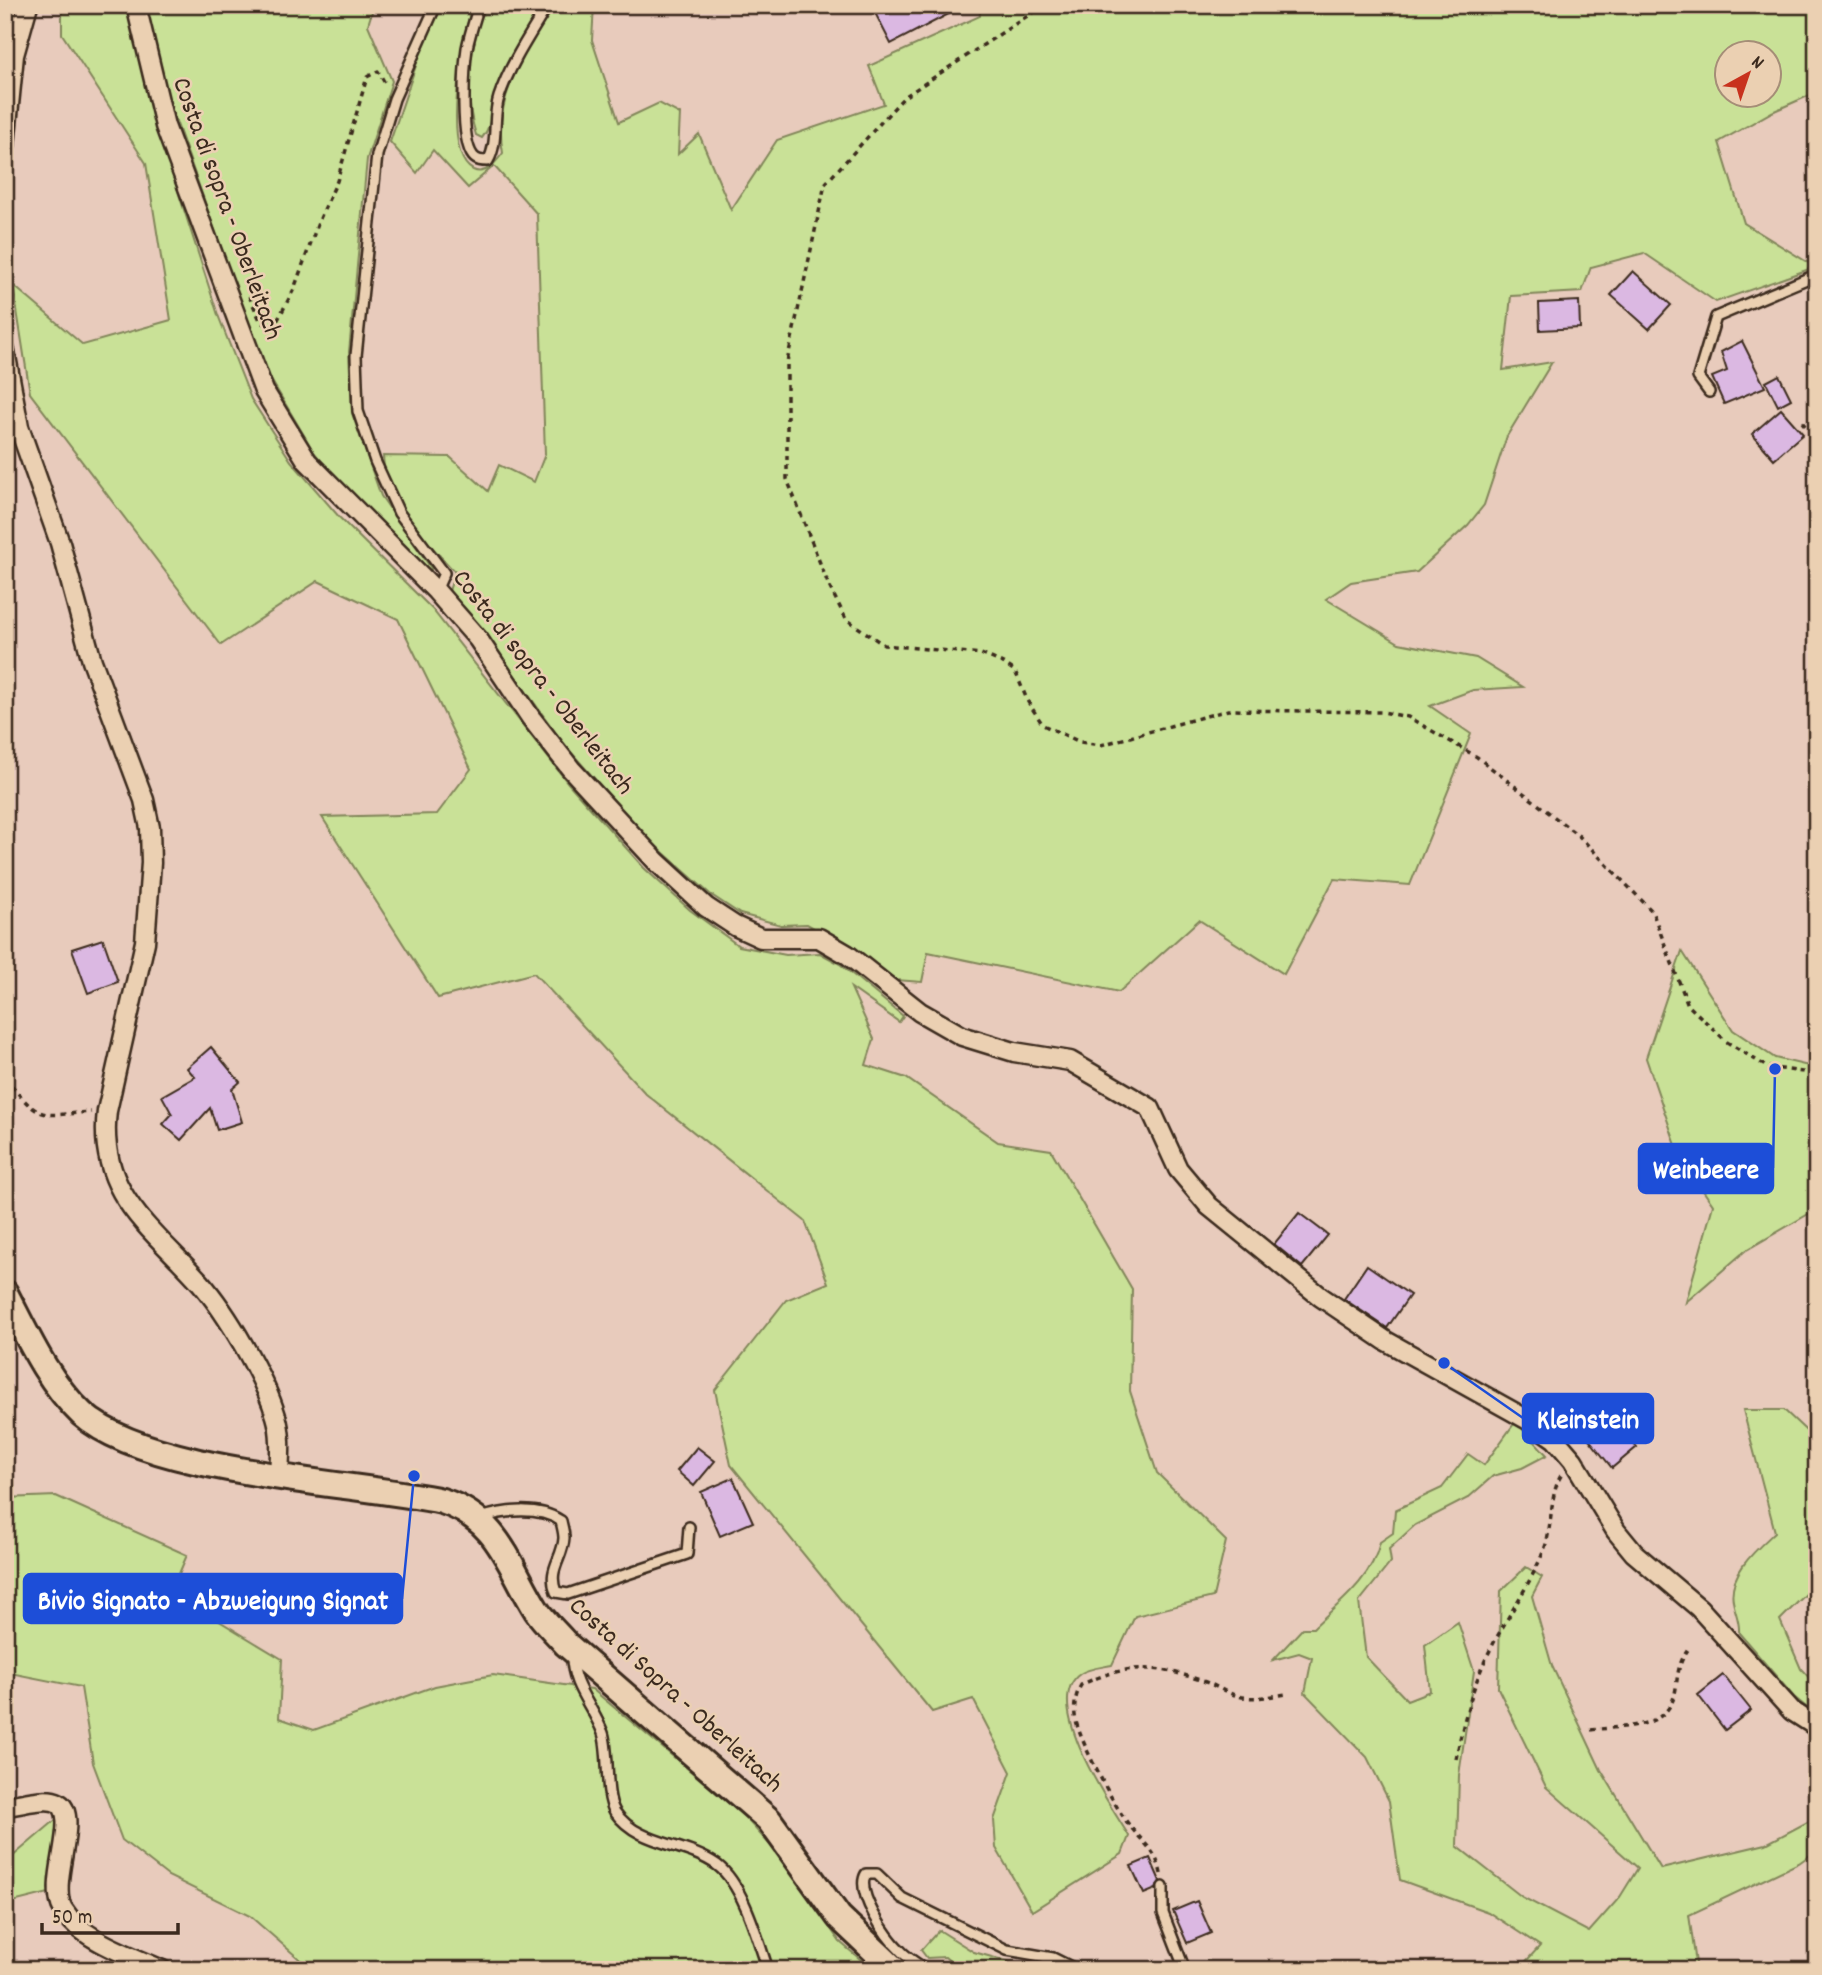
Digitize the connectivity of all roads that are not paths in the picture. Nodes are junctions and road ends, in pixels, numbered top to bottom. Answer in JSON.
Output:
{"nodes":[{"id":1,"x":28,"y":5,"type":"edge"},
{"id":2,"x":136,"y":5,"type":"edge"},
{"id":3,"x":436,"y":5,"type":"edge"},
{"id":4,"x":479,"y":5,"type":"edge"},
{"id":5,"x":548,"y":5,"type":"edge"},
{"id":6,"x":5,"y":145,"type":"edge"},
{"id":7,"x":1817,"y":279,"type":"edge"},
{"id":8,"x":1817,"y":349,"type":"edge"},
{"id":9,"x":5,"y":351,"type":"edge"},
{"id":10,"x":1817,"y":359,"type":"edge"},
{"id":11,"x":1709,"y":392,"type":"dead end"},
{"id":12,"x":436,"y":591,"type":"junction"},
{"id":13,"x":5,"y":1293,"type":"edge"},
{"id":14,"x":279,"y":1474,"type":"junction"},
{"id":15,"x":479,"y":1519,"type":"junction"},
{"id":16,"x":689,"y":1527,"type":"dead end"},
{"id":17,"x":572,"y":1650,"type":"junction"},
{"id":18,"x":1817,"y":1727,"type":"edge"},
{"id":19,"x":5,"y":1806,"type":"edge"},
{"id":20,"x":1163,"y":1887,"type":"road end"},
{"id":21,"x":162,"y":1970,"type":"edge"},
{"id":22,"x":768,"y":1970,"type":"edge"},
{"id":23,"x":895,"y":1970,"type":"edge"},
{"id":24,"x":926,"y":1970,"type":"edge"},
{"id":25,"x":1077,"y":1970,"type":"edge"},
{"id":26,"x":1185,"y":1970,"type":"edge"}],
"edges":[{"from":1,"to":6,"type":"street"},
{"from":2,"to":12,"type":"street","name":"Costa di sopra - Oberleitach"},
{"from":3,"to":12,"type":"lane"},
{"from":4,"to":5,"type":"lane"},
{"from":7,"to":11,"type":"lane"},
{"from":8,"to":10,"type":"lane"},
{"from":9,"to":14,"type":"street"},
{"from":12,"to":18,"type":"street","name":"Costa di sopra - Oberleitach"},
{"from":13,"to":14,"type":"main road","name":"Costa di Sopra - Oberleitach"},
{"from":14,"to":15,"type":"main road","name":"Costa di Sopra - Oberleitach"},
{"from":15,"to":16,"type":"lane"},
{"from":15,"to":17,"type":"main road","name":"Costa di Sopra - Oberleitach"},
{"from":17,"to":22,"type":"lane"},
{"from":17,"to":23,"type":"main road","name":"Costa di Sopra - Oberleitach"},
{"from":19,"to":21,"type":"street"},
{"from":20,"to":26,"type":"lane"},
{"from":24,"to":25,"type":"lane"}]}
